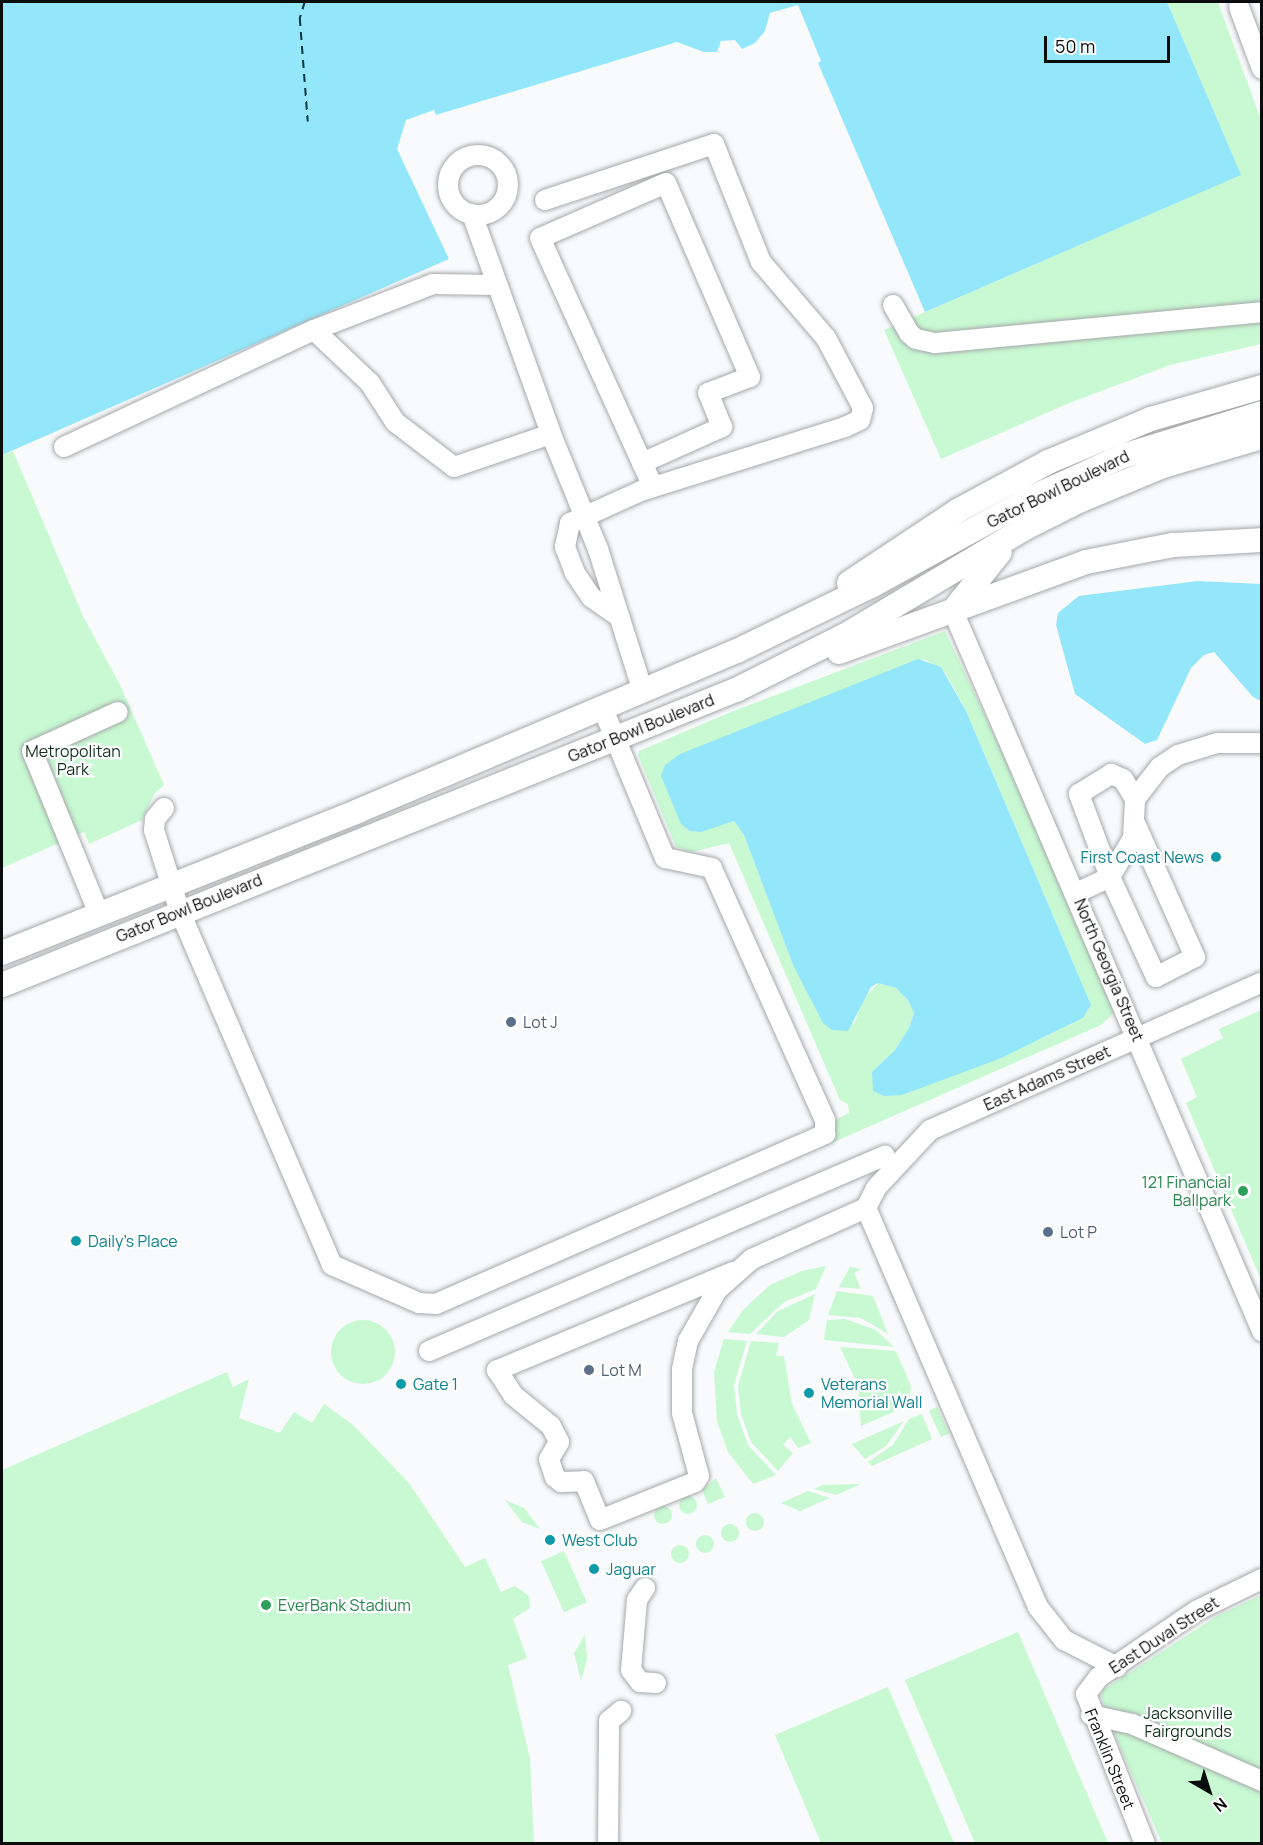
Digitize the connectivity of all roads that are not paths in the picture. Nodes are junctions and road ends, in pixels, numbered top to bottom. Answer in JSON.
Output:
{"nodes":[{"id":1,"x":1239,"y":7,"type":"dead end"},
{"id":2,"x":1262,"y":69,"type":"edge"},
{"id":3,"x":545,"y":200,"type":"dead end"},
{"id":4,"x":471,"y":214,"type":"dead end"},
{"id":5,"x":496,"y":285,"type":"junction"},
{"id":6,"x":893,"y":305,"type":"dead end"},
{"id":7,"x":1262,"y":312,"type":"edge"},
{"id":8,"x":314,"y":330,"type":"junction"},
{"id":9,"x":1262,"y":387,"type":"edge"},
{"id":10,"x":1262,"y":412,"type":"edge"},
{"id":11,"x":551,"y":434,"type":"junction"},
{"id":12,"x":1262,"y":437,"type":"edge"},
{"id":13,"x":64,"y":447,"type":"dead end"},
{"id":14,"x":642,"y":463,"type":"junction"},
{"id":15,"x":653,"y":487,"type":"junction"},
{"id":16,"x":586,"y":515,"type":"junction"},
{"id":17,"x":1026,"y":528,"type":"junction"},
{"id":18,"x":1262,"y":540,"type":"edge"},
{"id":19,"x":953,"y":611,"type":"junction"},
{"id":20,"x":620,"y":617,"type":"junction"},
{"id":21,"x":765,"y":638,"type":"junction"},
{"id":22,"x":736,"y":690,"type":"junction"},
{"id":23,"x":643,"y":692,"type":"junction"},
{"id":24,"x":603,"y":709,"type":"junction"},
{"id":25,"x":118,"y":712,"type":"dead end"},
{"id":26,"x":615,"y":739,"type":"junction"},
{"id":27,"x":1262,"y":743,"type":"edge"},
{"id":28,"x":1135,"y":799,"type":"junction"},
{"id":29,"x":164,"y":808,"type":"dead end"},
{"id":30,"x":1135,"y":823,"type":"junction"},
{"id":31,"x":1110,"y":877,"type":"junction"},
{"id":32,"x":173,"y":884,"type":"junction"},
{"id":33,"x":1076,"y":893,"type":"junction"},
{"id":34,"x":180,"y":912,"type":"junction"},
{"id":35,"x":99,"y":914,"type":"junction"},
{"id":36,"x":2,"y":953,"type":"edge"},
{"id":37,"x":1262,"y":982,"type":"edge"},
{"id":38,"x":2,"y":985,"type":"edge"},
{"id":39,"x":1137,"y":1037,"type":"junction"},
{"id":40,"x":885,"y":1156,"type":"dead end"},
{"id":41,"x":866,"y":1208,"type":"junction"},
{"id":42,"x":733,"y":1272,"type":"junction"},
{"id":43,"x":1262,"y":1331,"type":"edge"},
{"id":44,"x":429,"y":1352,"type":"dead end"},
{"id":45,"x":1262,"y":1579,"type":"edge"},
{"id":46,"x":645,"y":1588,"type":"dead end"},
{"id":47,"x":1117,"y":1667,"type":"junction"},
{"id":48,"x":1099,"y":1677,"type":"joint"},
{"id":49,"x":656,"y":1683,"type":"dead end"},
{"id":50,"x":621,"y":1711,"type":"dead end"},
{"id":51,"x":1091,"y":1715,"type":"junction"},
{"id":52,"x":1262,"y":1781,"type":"edge"},
{"id":53,"x":609,"y":1844,"type":"edge"},
{"id":54,"x":1145,"y":1844,"type":"edge"}],
"edges":[{"from":1,"to":2,"type":"street"},
{"from":3,"to":15,"type":"street"},
{"from":4,"to":5,"type":"street"},
{"from":5,"to":8,"type":"street"},
{"from":5,"to":11,"type":"street"},
{"from":6,"to":7,"type":"street"},
{"from":8,"to":11,"type":"street"},
{"from":8,"to":13,"type":"street"},
{"from":9,"to":21,"type":"main road"},
{"from":10,"to":21,"type":"main road","name":"Gator Bowl Boulevard"},
{"from":11,"to":16,"type":"street"},
{"from":12,"to":17,"type":"main road","name":"Gator Bowl Boulevard"},
{"from":14,"to":14,"type":"street"},
{"from":14,"to":15,"type":"street"},
{"from":15,"to":16,"type":"street"},
{"from":16,"to":20,"type":"street"},
{"from":16,"to":20,"type":"street"},
{"from":17,"to":19,"type":"main road"},
{"from":17,"to":22,"type":"main road","name":"Gator Bowl Boulevard"},
{"from":18,"to":19,"type":"main road"},
{"from":19,"to":22,"type":"main road"},
{"from":19,"to":33,"type":"street","name":"North Georgia Street"},
{"from":20,"to":23,"type":"street"},
{"from":21,"to":23,"type":"main road","name":"Gator Bowl Boulevard"},
{"from":22,"to":26,"type":"main road","name":"Gator Bowl Boulevard"},
{"from":23,"to":24,"type":"main road","name":"Gator Bowl Boulevard"},
{"from":24,"to":26,"type":"street"},
{"from":24,"to":32,"type":"main road","name":"Gator Bowl Boulevard"},
{"from":25,"to":35,"type":"street"},
{"from":26,"to":34,"type":"main road","name":"Gator Bowl Boulevard"},
{"from":26,"to":34,"type":"street"},
{"from":27,"to":28,"type":"street"},
{"from":28,"to":30,"type":"street"},
{"from":28,"to":31,"type":"street"},
{"from":29,"to":32,"type":"street"},
{"from":30,"to":31,"type":"street"},
{"from":30,"to":31,"type":"street"},
{"from":31,"to":33,"type":"street"},
{"from":32,"to":34,"type":"street"},
{"from":32,"to":35,"type":"main road","name":"Gator Bowl Boulevard"},
{"from":33,"to":39,"type":"street","name":"North Georgia Street"},
{"from":34,"to":38,"type":"main road","name":"Gator Bowl Boulevard"},
{"from":35,"to":36,"type":"main road","name":"Gator Bowl Boulevard"},
{"from":37,"to":39,"type":"street","name":"East Adams Street"},
{"from":39,"to":41,"type":"street","name":"East Adams Street"},
{"from":39,"to":43,"type":"street","name":"North Georgia Street"},
{"from":40,"to":44,"type":"street"},
{"from":41,"to":42,"type":"street"},
{"from":41,"to":47,"type":"street"},
{"from":42,"to":42,"type":"street"},
{"from":45,"to":47,"type":"street","name":"East Duval Street"},
{"from":46,"to":49,"type":"street"},
{"from":47,"to":48,"type":"street","name":"East Duval Street"},
{"from":48,"to":51,"type":"street","name":"Franklin Street"},
{"from":50,"to":53,"type":"street"},
{"from":51,"to":52,"type":"street"},
{"from":51,"to":54,"type":"street","name":"Franklin Street"}]}
